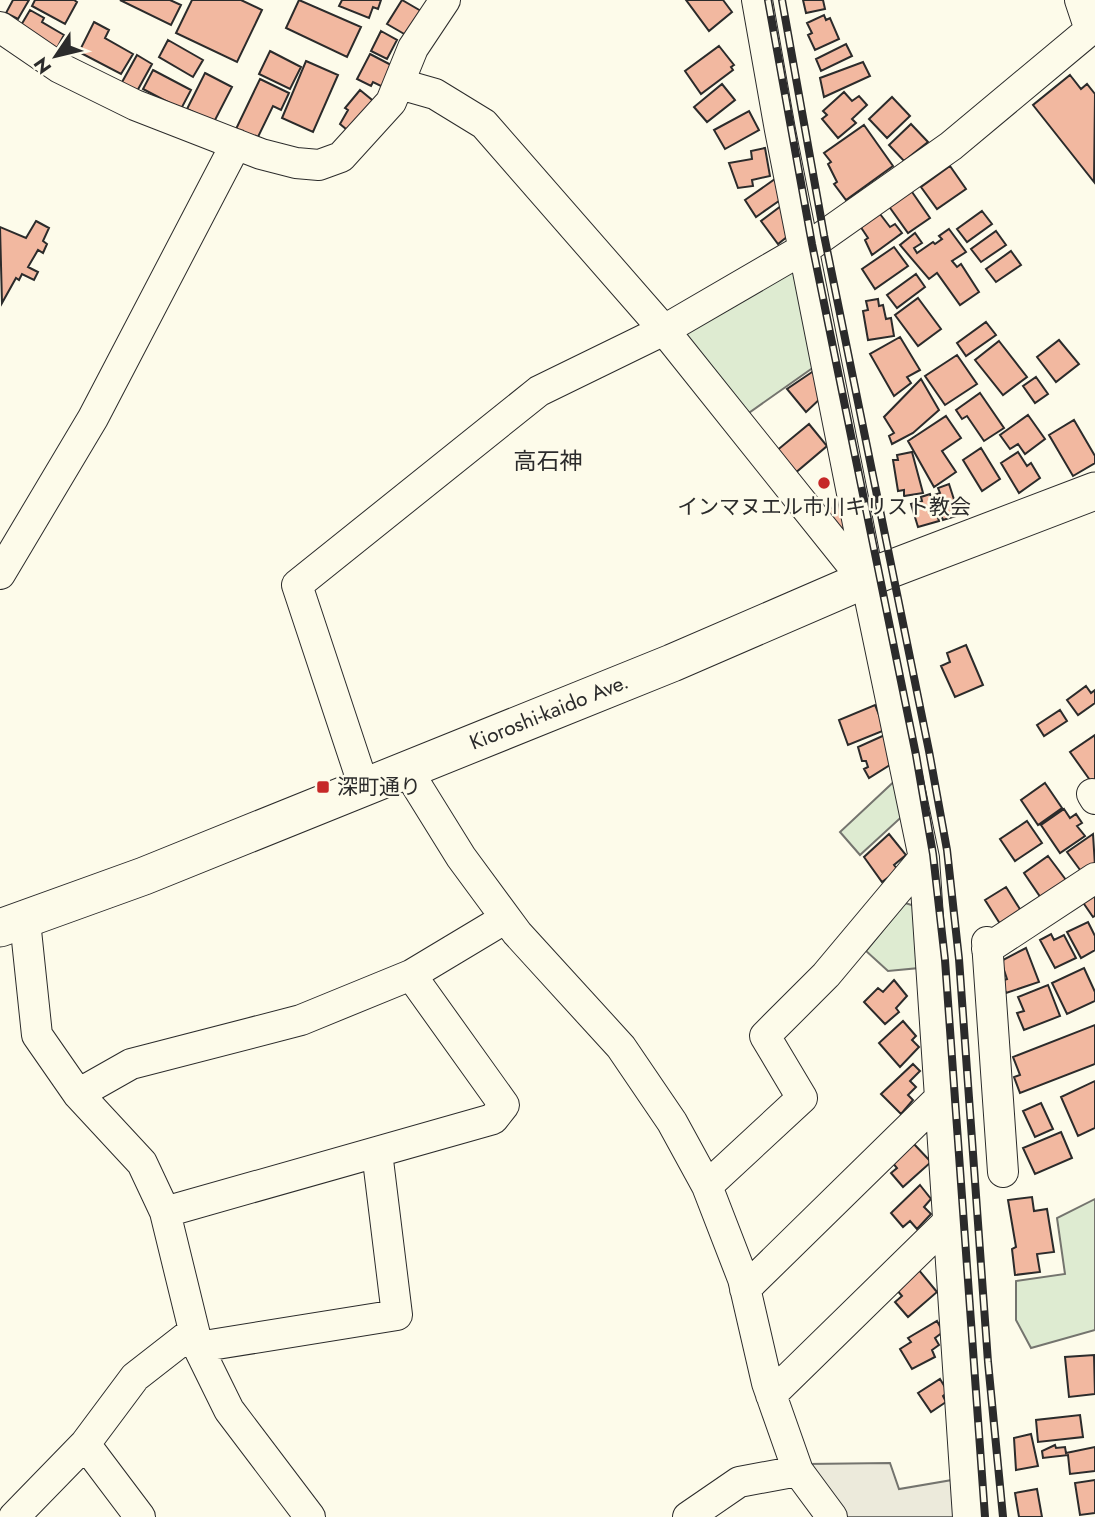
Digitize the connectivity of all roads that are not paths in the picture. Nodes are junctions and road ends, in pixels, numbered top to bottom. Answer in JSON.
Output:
{"nodes":[{"id":1,"x":445,"y":0,"type":"edge"},
{"id":2,"x":757,"y":0,"type":"edge"},
{"id":3,"x":1080,"y":0,"type":"edge"},
{"id":4,"x":0,"y":27,"type":"edge"},
{"id":5,"x":400,"y":84,"type":"junction"},
{"id":6,"x":236,"y":144,"type":"junction"},
{"id":7,"x":803,"y":249,"type":"junction"},
{"id":8,"x":664,"y":330,"type":"junction"},
{"id":9,"x":1095,"y":491,"type":"edge"},
{"id":10,"x":0,"y":574,"type":"edge"},
{"id":11,"x":864,"y":581,"type":"junction"},
{"id":12,"x":407,"y":770,"type":"junction"},
{"id":13,"x":364,"y":787,"type":"junction"},
{"id":14,"x":924,"y":858,"type":"junction"},
{"id":15,"x":1095,"y":878,"type":"edge"},
{"id":16,"x":506,"y":918,"type":"junction"},
{"id":17,"x":12,"y":924,"type":"edge"},
{"id":18,"x":411,"y":975,"type":"junction"},
{"id":19,"x":78,"y":1094,"type":"junction"},
{"id":20,"x":939,"y":1099,"type":"junction"},
{"id":21,"x":377,"y":1152,"type":"junction"},
{"id":22,"x":1003,"y":1172,"type":"dead end"},
{"id":23,"x":707,"y":1186,"type":"junction"},
{"id":24,"x":165,"y":1212,"type":"junction"},
{"id":25,"x":948,"y":1222,"type":"junction"},
{"id":26,"x":745,"y":1289,"type":"junction"},
{"id":27,"x":196,"y":1339,"type":"junction"},
{"id":28,"x":771,"y":1395,"type":"junction"},
{"id":29,"x":85,"y":1444,"type":"junction"},
{"id":30,"x":798,"y":1471,"type":"junction"},
{"id":31,"x":14,"y":1517,"type":"edge"},
{"id":32,"x":140,"y":1517,"type":"edge"},
{"id":33,"x":310,"y":1517,"type":"edge"},
{"id":34,"x":688,"y":1517,"type":"edge"},
{"id":35,"x":832,"y":1517,"type":"edge"},
{"id":36,"x":968,"y":1517,"type":"edge"}],
"edges":[{"from":1,"to":5,"type":"street"},
{"from":2,"to":7,"type":"street"},
{"from":3,"to":7,"type":"street"},
{"from":4,"to":6,"type":"street"},
{"from":5,"to":6,"type":"street"},
{"from":5,"to":8,"type":"street"},
{"from":6,"to":10,"type":"street"},
{"from":7,"to":8,"type":"street"},
{"from":7,"to":11,"type":"street"},
{"from":8,"to":11,"type":"street"},
{"from":8,"to":13,"type":"street"},
{"from":9,"to":11,"type":"main road","name":"Kioroshi-kaido Ave."},
{"from":11,"to":12,"type":"main road","name":"Kioroshi-kaido Ave."},
{"from":11,"to":14,"type":"street"},
{"from":12,"to":13,"type":"main road","name":"Kioroshi-kaido Ave."},
{"from":12,"to":16,"type":"street"},
{"from":13,"to":17,"type":"main road","name":"Kioroshi-kaido Ave."},
{"from":14,"to":20,"type":"street"},
{"from":14,"to":23,"type":"street"},
{"from":15,"to":22,"type":"street"},
{"from":16,"to":18,"type":"street"},
{"from":16,"to":23,"type":"street"},
{"from":17,"to":19,"type":"street"},
{"from":18,"to":19,"type":"street"},
{"from":18,"to":21,"type":"street"},
{"from":19,"to":24,"type":"street"},
{"from":20,"to":25,"type":"street"},
{"from":20,"to":26,"type":"street"},
{"from":21,"to":24,"type":"street"},
{"from":21,"to":27,"type":"street"},
{"from":23,"to":26,"type":"street"},
{"from":24,"to":27,"type":"street"},
{"from":25,"to":28,"type":"street"},
{"from":25,"to":36,"type":"street"},
{"from":26,"to":28,"type":"street"},
{"from":27,"to":29,"type":"street"},
{"from":27,"to":33,"type":"street"},
{"from":28,"to":30,"type":"street"},
{"from":29,"to":31,"type":"street"},
{"from":29,"to":32,"type":"street"},
{"from":30,"to":34,"type":"street"},
{"from":30,"to":35,"type":"street"}]}
